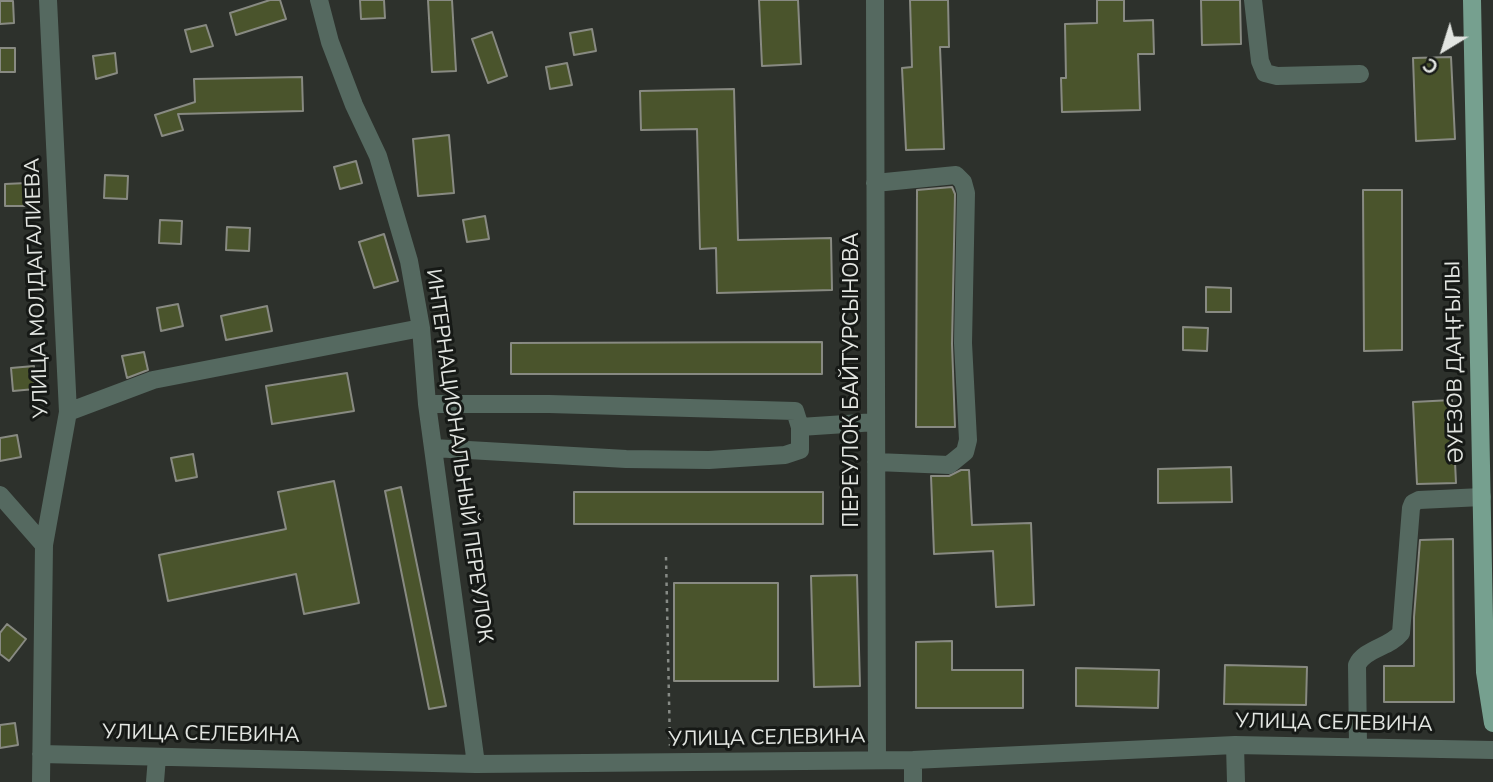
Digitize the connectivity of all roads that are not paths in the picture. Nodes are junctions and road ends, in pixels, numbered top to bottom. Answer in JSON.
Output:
{"nodes":[{"id":1,"x":48,"y":0,"type":"edge"},
{"id":2,"x":319,"y":0,"type":"edge"},
{"id":3,"x":875,"y":0,"type":"edge"},
{"id":4,"x":1253,"y":0,"type":"edge"},
{"id":5,"x":1472,"y":0,"type":"edge"},
{"id":6,"x":1360,"y":74,"type":"dead end"},
{"id":7,"x":875,"y":183,"type":"junction"},
{"id":8,"x":421,"y":328,"type":"junction"},
{"id":9,"x":427,"y":404,"type":"junction"},
{"id":10,"x":68,"y":412,"type":"junction"},
{"id":11,"x":876,"y":422,"type":"junction"},
{"id":12,"x":800,"y":427,"type":"junction"},
{"id":13,"x":433,"y":448,"type":"junction"},
{"id":14,"x":876,"y":462,"type":"junction"},
{"id":15,"x":0,"y":495,"type":"edge"},
{"id":16,"x":1482,"y":498,"type":"junction"},
{"id":17,"x":44,"y":545,"type":"junction"},
{"id":18,"x":1493,"y":723,"type":"edge"},
{"id":19,"x":1235,"y":745,"type":"junction"},
{"id":20,"x":1358,"y":745,"type":"junction"},
{"id":21,"x":1493,"y":750,"type":"edge"},
{"id":22,"x":41,"y":754,"type":"junction"},
{"id":23,"x":157,"y":757,"type":"junction"},
{"id":24,"x":877,"y":760,"type":"junction"},
{"id":25,"x":914,"y":760,"type":"junction"},
{"id":26,"x":477,"y":764,"type":"junction"},
{"id":27,"x":41,"y":782,"type":"edge"},
{"id":28,"x":155,"y":782,"type":"edge"},
{"id":29,"x":914,"y":782,"type":"edge"},
{"id":30,"x":1236,"y":782,"type":"edge"}],
"edges":[{"from":1,"to":10,"type":"street","name":"УЛИЦА МОЛДАГАЛИЕВА"},
{"from":2,"to":8,"type":"street","name":"ИНТЕРНАЦИОНАЛЬНЫЙ ПЕРЕУЛОК"},
{"from":3,"to":7,"type":"street","name":"ПЕРЕУЛОК БАЙТУРСЫНОВА"},
{"from":4,"to":6,"type":"street"},
{"from":5,"to":16,"type":"main road","name":"ӘУЕЗОВ ДАҢҒЫЛЫ"},
{"from":7,"to":11,"type":"street","name":"ПЕРЕУЛОК БАЙТУРСЫНОВА"},
{"from":7,"to":14,"type":"street"},
{"from":8,"to":9,"type":"street","name":"ИНТЕРНАЦИОНАЛЬНЫЙ ПЕРЕУЛОК"},
{"from":8,"to":10,"type":"street"},
{"from":9,"to":12,"type":"street"},
{"from":9,"to":13,"type":"street","name":"ИНТЕРНАЦИОНАЛЬНЫЙ ПЕРЕУЛОК"},
{"from":10,"to":17,"type":"street","name":"УЛИЦА МОЛДАГАЛИЕВА"},
{"from":11,"to":12,"type":"street"},
{"from":11,"to":14,"type":"street","name":"ПЕРЕУЛОК БАЙТУРСЫНОВА"},
{"from":12,"to":13,"type":"street"},
{"from":13,"to":26,"type":"street","name":"ИНТЕРНАЦИОНАЛЬНЫЙ ПЕРЕУЛОК"},
{"from":14,"to":24,"type":"street","name":"ПЕРЕУЛОК БАЙТУРСЫНОВА"},
{"from":15,"to":17,"type":"street"},
{"from":16,"to":18,"type":"main road","name":"ӘУЕЗОВ ДАҢҒЫЛЫ"},
{"from":16,"to":20,"type":"street"},
{"from":17,"to":22,"type":"street","name":"УЛИЦА МОЛДАГАЛИЕВА"},
{"from":19,"to":20,"type":"street","name":"УЛИЦА СЕЛЕВИНА"},
{"from":19,"to":25,"type":"street","name":"УЛИЦА СЕЛЕВИНА"},
{"from":19,"to":30,"type":"street"},
{"from":20,"to":21,"type":"street","name":"УЛИЦА СЕЛЕВИНА"},
{"from":22,"to":23,"type":"street","name":"УЛИЦА СЕЛЕВИНА"},
{"from":22,"to":27,"type":"street","name":"УЛИЦА МОЛДАГАЛИЕВА"},
{"from":23,"to":26,"type":"street","name":"УЛИЦА СЕЛЕВИНА"},
{"from":23,"to":28,"type":"street"},
{"from":24,"to":25,"type":"street","name":"УЛИЦА СЕЛЕВИНА"},
{"from":24,"to":26,"type":"street","name":"УЛИЦА СЕЛЕВИНА"},
{"from":25,"to":29,"type":"street"}]}
